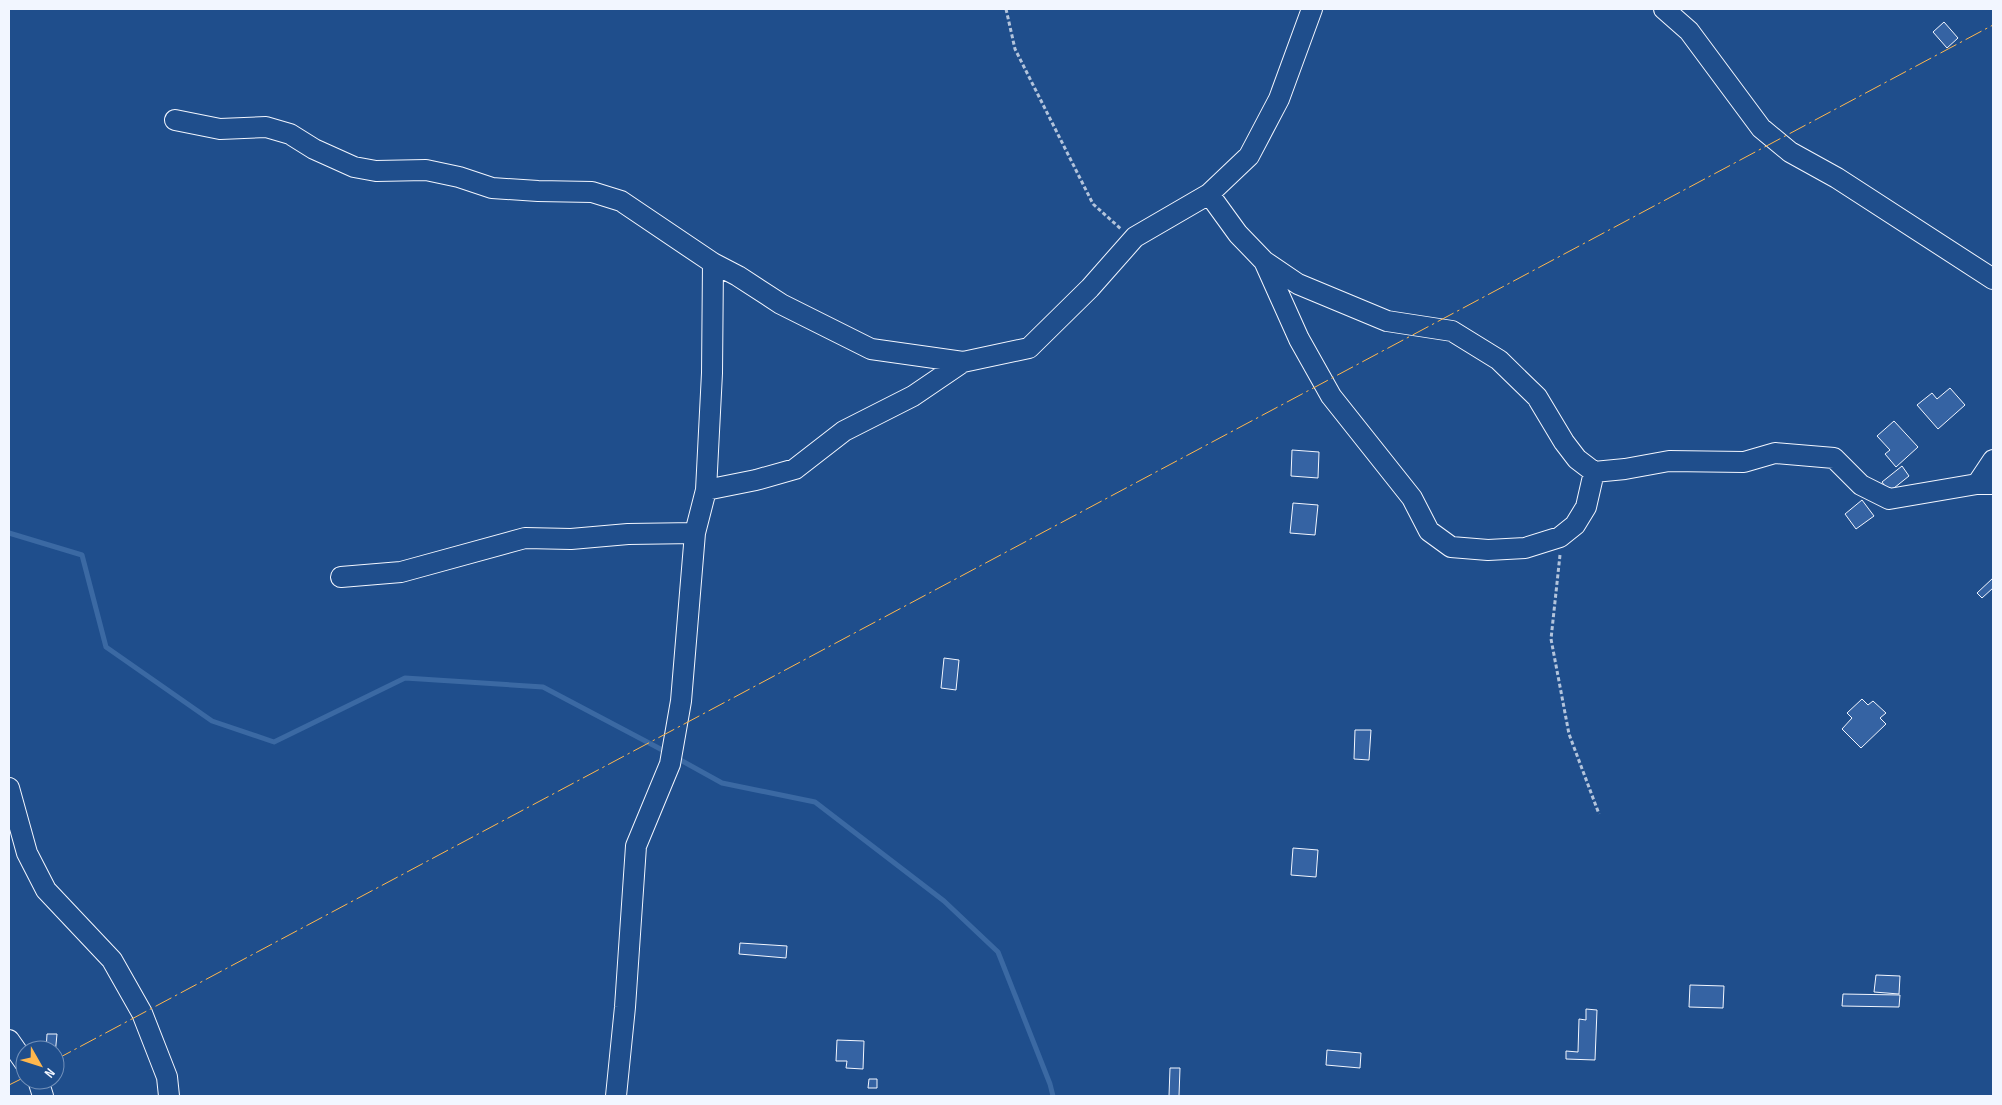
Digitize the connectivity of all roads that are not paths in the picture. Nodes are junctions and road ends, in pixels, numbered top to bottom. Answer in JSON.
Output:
{"nodes":[{"id":1,"x":1312,"y":9,"type":"edge"},
{"id":2,"x":1664,"y":9,"type":"edge"},
{"id":3,"x":175,"y":120,"type":"dead end"},
{"id":4,"x":1210,"y":194,"type":"junction"},
{"id":5,"x":1264,"y":261,"type":"junction"},
{"id":6,"x":713,"y":263,"type":"junction"},
{"id":7,"x":1993,"y":279,"type":"edge"},
{"id":8,"x":963,"y":362,"type":"junction"},
{"id":9,"x":1993,"y":460,"type":"edge"},
{"id":10,"x":1594,"y":472,"type":"junction"},
{"id":11,"x":1985,"y":484,"type":"edge"},
{"id":12,"x":706,"y":490,"type":"junction"},
{"id":13,"x":695,"y":533,"type":"junction"},
{"id":14,"x":341,"y":577,"type":"dead end"},
{"id":15,"x":9,"y":788,"type":"edge"},
{"id":16,"x":169,"y":1096,"type":"edge"},
{"id":17,"x":616,"y":1096,"type":"edge"}],
"edges":[{"from":1,"to":4,"type":"street"},
{"from":2,"to":7,"type":"street"},
{"from":3,"to":6,"type":"street"},
{"from":4,"to":5,"type":"street"},
{"from":4,"to":8,"type":"street"},
{"from":5,"to":10,"type":"street"},
{"from":5,"to":10,"type":"street"},
{"from":6,"to":8,"type":"street"},
{"from":6,"to":12,"type":"street"},
{"from":8,"to":12,"type":"street"},
{"from":9,"to":11,"type":"street"},
{"from":10,"to":11,"type":"street"},
{"from":12,"to":13,"type":"street"},
{"from":13,"to":14,"type":"street"},
{"from":13,"to":17,"type":"street"},
{"from":15,"to":16,"type":"street"}]}
